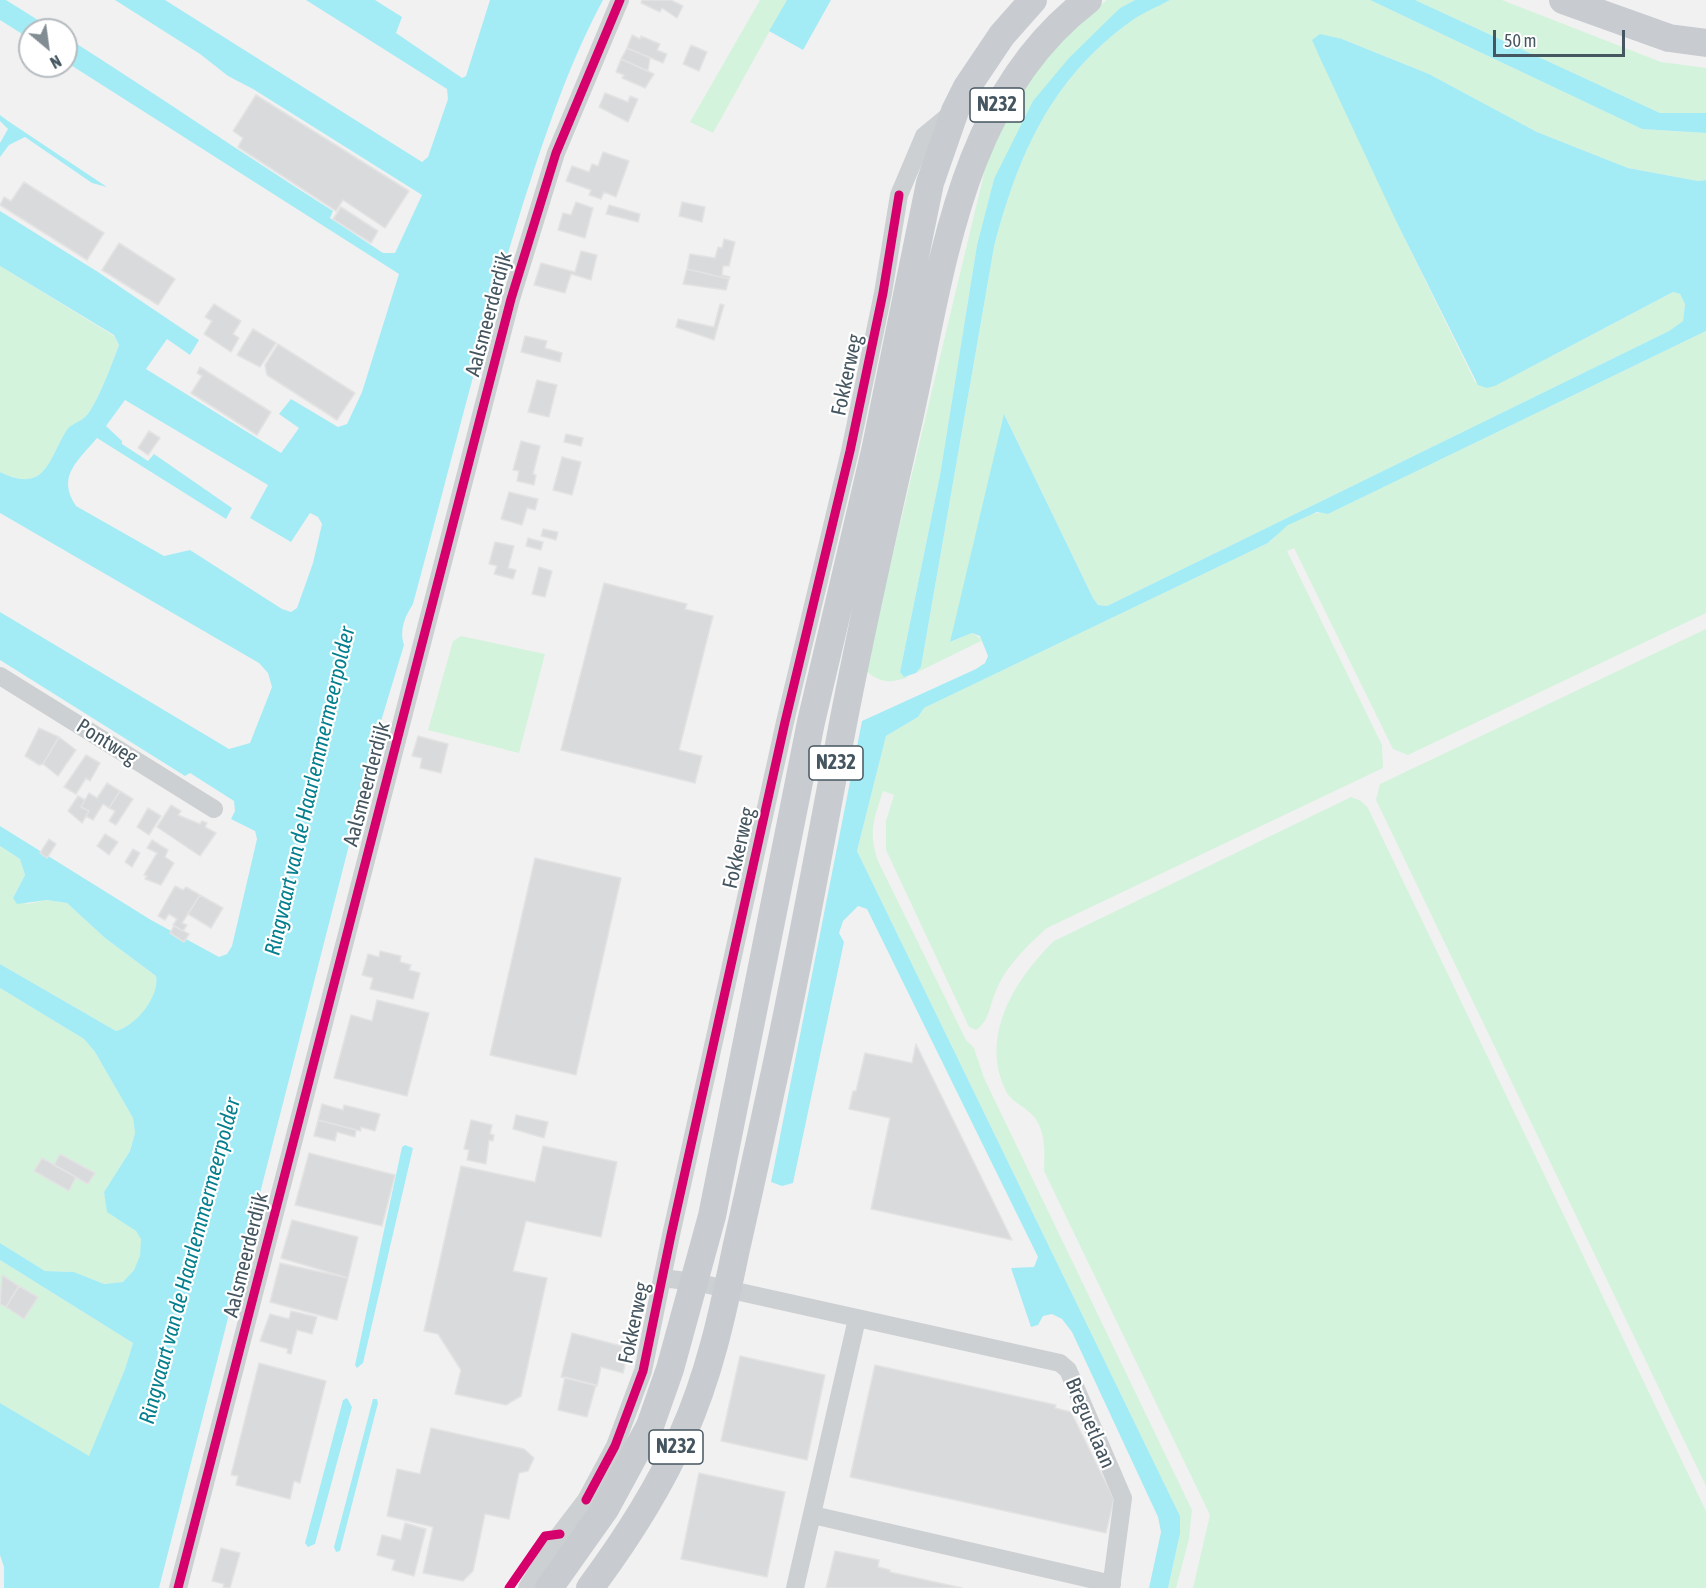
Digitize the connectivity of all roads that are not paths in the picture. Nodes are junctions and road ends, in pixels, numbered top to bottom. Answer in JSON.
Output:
{"nodes":[{"id":1,"x":620,"y":0,"type":"edge"},
{"id":2,"x":1033,"y":0,"type":"edge"},
{"id":3,"x":1088,"y":0,"type":"edge"},
{"id":4,"x":1563,"y":0,"type":"edge"},
{"id":5,"x":1706,"y":43,"type":"edge"},
{"id":6,"x":955,"y":111,"type":"junction"},
{"id":7,"x":0,"y":676,"type":"edge"},
{"id":8,"x":214,"y":809,"type":"dead end"},
{"id":9,"x":662,"y":1278,"type":"junction"},
{"id":10,"x":695,"y":1282,"type":"junction"},
{"id":11,"x":727,"y":1290,"type":"junction"},
{"id":12,"x":858,"y":1319,"type":"junction"},
{"id":13,"x":813,"y":1515,"type":"junction"},
{"id":14,"x":1111,"y":1586,"type":"edge"},
{"id":15,"x":178,"y":1588,"type":"edge"},
{"id":16,"x":527,"y":1588,"type":"edge"},
{"id":17,"x":549,"y":1588,"type":"edge"},
{"id":18,"x":590,"y":1588,"type":"edge"},
{"id":19,"x":795,"y":1588,"type":"edge"}],
"edges":[{"from":1,"to":15,"type":"street","name":"Aalsmeerderdijk"},
{"from":2,"to":6,"type":"main road","name":"Fokkerweg","number":"N232"},
{"from":3,"to":11,"type":"main road","number":"N232"},
{"from":4,"to":5,"type":"main road"},
{"from":6,"to":9,"type":"street","name":"Fokkerweg"},
{"from":6,"to":10,"type":"main road","name":"Fokkerweg","number":"N232"},
{"from":7,"to":8,"type":"street","name":"Pontweg"},
{"from":9,"to":10,"type":"street","name":"Fokkerweg"},
{"from":9,"to":16,"type":"street","name":"Fokkerweg"},
{"from":10,"to":11,"type":"street","name":"Breguetlaan"},
{"from":10,"to":17,"type":"main road","name":"Fokkerweg","number":"N232"},
{"from":11,"to":12,"type":"street","name":"Breguetlaan"},
{"from":11,"to":18,"type":"main road","number":"N232"},
{"from":12,"to":13,"type":"street"},
{"from":12,"to":14,"type":"street","name":"Breguetlaan"},
{"from":13,"to":14,"type":"street","name":"Breguetlaan"},
{"from":13,"to":19,"type":"street"}]}
